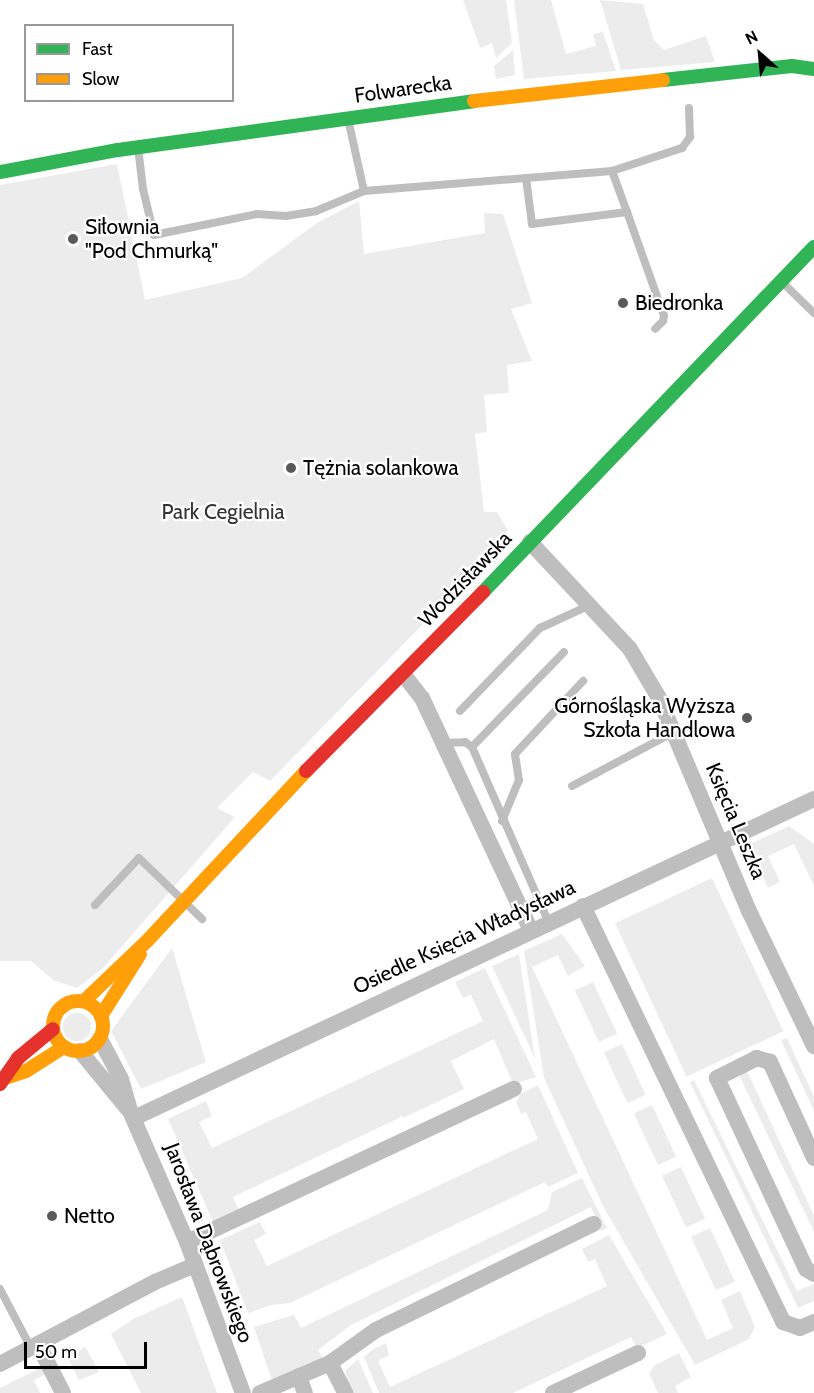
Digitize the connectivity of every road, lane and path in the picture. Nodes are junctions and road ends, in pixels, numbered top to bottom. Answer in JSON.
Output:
{"nodes":[{"id":1,"x":814,"y":69,"type":"edge"},
{"id":2,"x":689,"y":108,"type":"dead end"},
{"id":3,"x":348,"y":118,"type":"junction"},
{"id":4,"x":138,"y":147,"type":"junction"},
{"id":5,"x":612,"y":171,"type":"junction"},
{"id":6,"x":0,"y":172,"type":"edge"},
{"id":7,"x":526,"y":178,"type":"junction"},
{"id":8,"x":364,"y":191,"type":"junction"},
{"id":9,"x":627,"y":212,"type":"junction"},
{"id":10,"x":814,"y":247,"type":"edge"},
{"id":11,"x":781,"y":281,"type":"junction"},
{"id":12,"x":814,"y":311,"type":"edge"},
{"id":13,"x":655,"y":329,"type":"dead end"},
{"id":14,"x":530,"y":542,"type":"junction"},
{"id":15,"x":591,"y":605,"type":"junction"},
{"id":16,"x":564,"y":652,"type":"dead end"},
{"id":17,"x":403,"y":674,"type":"junction"},
{"id":18,"x":584,"y":681,"type":"dead end"},
{"id":19,"x":460,"y":711,"type":"dead end"},
{"id":20,"x":674,"y":732,"type":"junction"},
{"id":21,"x":442,"y":743,"type":"junction"},
{"id":22,"x":472,"y":747,"type":"junction"},
{"id":23,"x":572,"y":786,"type":"dead end"},
{"id":24,"x":814,"y":799,"type":"edge"},
{"id":25,"x":502,"y":821,"type":"junction"},
{"id":26,"x":721,"y":843,"type":"junction"},
{"id":27,"x":183,"y":902,"type":"junction"},
{"id":28,"x":95,"y":905,"type":"dead end"},
{"id":29,"x":583,"y":906,"type":"junction"},
{"id":30,"x":202,"y":919,"type":"dead end"},
{"id":31,"x":548,"y":921,"type":"junction"},
{"id":32,"x":530,"y":929,"type":"junction"},
{"id":33,"x":147,"y":941,"type":"junction"},
{"id":34,"x":84,"y":1001,"type":"junction"},
{"id":35,"x":101,"y":1016,"type":"junction"},
{"id":36,"x":52,"y":1029,"type":"junction"},
{"id":37,"x":100,"y":1039,"type":"junction"},
{"id":38,"x":814,"y":1046,"type":"edge"},
{"id":39,"x":72,"y":1049,"type":"junction"},
{"id":40,"x":4,"y":1081,"type":"edge"},
{"id":41,"x":514,"y":1089,"type":"dead end"},
{"id":42,"x":132,"y":1115,"type":"junction"},
{"id":43,"x":814,"y":1158,"type":"edge"},
{"id":44,"x":593,"y":1224,"type":"dead end"},
{"id":45,"x":187,"y":1242,"type":"junction"},
{"id":46,"x":195,"y":1265,"type":"junction"},
{"id":47,"x":814,"y":1274,"type":"edge"},
{"id":48,"x":0,"y":1289,"type":"edge"},
{"id":49,"x":814,"y":1322,"type":"edge"},
{"id":50,"x":34,"y":1346,"type":"junction"},
{"id":51,"x":638,"y":1353,"type":"dead end"},
{"id":52,"x":330,"y":1363,"type":"junction"},
{"id":53,"x":0,"y":1364,"type":"edge"},
{"id":54,"x":299,"y":1376,"type":"junction"},
{"id":55,"x":63,"y":1393,"type":"edge"},
{"id":56,"x":243,"y":1393,"type":"edge"},
{"id":57,"x":260,"y":1393,"type":"edge"},
{"id":58,"x":305,"y":1393,"type":"edge"},
{"id":59,"x":345,"y":1393,"type":"edge"},
{"id":60,"x":553,"y":1393,"type":"edge"}],
"edges":[{"from":1,"to":3,"type":"street","name":"Folwarecka"},
{"from":2,"to":5,"type":"lane"},
{"from":3,"to":4,"type":"street","name":"Folwarecka"},
{"from":3,"to":8,"type":"lane"},
{"from":4,"to":6,"type":"street","name":"Folwarecka"},
{"from":4,"to":8,"type":"lane"},
{"from":5,"to":7,"type":"lane"},
{"from":5,"to":9,"type":"lane"},
{"from":7,"to":8,"type":"lane"},
{"from":7,"to":9,"type":"lane"},
{"from":9,"to":13,"type":"lane"},
{"from":10,"to":11,"type":"street","name":"Wodzisławska"},
{"from":11,"to":12,"type":"lane"},
{"from":11,"to":14,"type":"street","name":"Wodzisławska"},
{"from":14,"to":15,"type":"street","name":"Księcia Leszka"},
{"from":14,"to":17,"type":"street","name":"Wodzisławska"},
{"from":15,"to":19,"type":"lane"},
{"from":15,"to":20,"type":"street","name":"Księcia Leszka"},
{"from":16,"to":22,"type":"lane"},
{"from":17,"to":21,"type":"street"},
{"from":17,"to":27,"type":"street","name":"Wodzisławska"},
{"from":18,"to":25,"type":"lane"},
{"from":20,"to":23,"type":"lane"},
{"from":20,"to":26,"type":"street","name":"Księcia Leszka"},
{"from":21,"to":22,"type":"lane"},
{"from":21,"to":32,"type":"street"},
{"from":22,"to":25,"type":"lane"},
{"from":24,"to":26,"type":"street","name":"Osiedle Księcia Władysława"},
{"from":25,"to":31,"type":"lane"},
{"from":26,"to":29,"type":"street","name":"Osiedle Księcia Władysława"},
{"from":26,"to":38,"type":"street","name":"Księcia Leszka"},
{"from":27,"to":28,"type":"lane"},
{"from":27,"to":30,"type":"lane"},
{"from":27,"to":33,"type":"street","name":"Wodzisławska"},
{"from":29,"to":31,"type":"street","name":"Osiedle Księcia Władysława"},
{"from":29,"to":49,"type":"street"},
{"from":31,"to":32,"type":"street","name":"Osiedle Księcia Władysława"},
{"from":32,"to":42,"type":"street","name":"Osiedle Księcia Władysława"},
{"from":33,"to":34,"type":"street","name":"Wodzisławska"},
{"from":33,"to":35,"type":"street","name":"Wodzisławska"},
{"from":34,"to":35,"type":"street"},
{"from":34,"to":36,"type":"street"},
{"from":35,"to":37,"type":"street"},
{"from":36,"to":39,"type":"street"},
{"from":36,"to":40,"type":"street"},
{"from":37,"to":39,"type":"street"},
{"from":37,"to":42,"type":"street","name":"Jarosława Dąbrowskiego"},
{"from":39,"to":40,"type":"street"},
{"from":39,"to":42,"type":"street","name":"Jarosława Dąbrowskiego"},
{"from":41,"to":45,"type":"street"},
{"from":42,"to":45,"type":"street","name":"Jarosława Dąbrowskiego"},
{"from":43,"to":47,"type":"street"},
{"from":44,"to":52,"type":"street"},
{"from":45,"to":46,"type":"street","name":"Jarosława Dąbrowskiego"},
{"from":46,"to":50,"type":"street"},
{"from":46,"to":56,"type":"street","name":"Jarosława Dąbrowskiego"},
{"from":48,"to":50,"type":"lane"},
{"from":50,"to":53,"type":"street"},
{"from":50,"to":55,"type":"street"},
{"from":51,"to":60,"type":"street"},
{"from":52,"to":54,"type":"street"},
{"from":52,"to":59,"type":"street"},
{"from":54,"to":57,"type":"street"},
{"from":54,"to":58,"type":"street"}]}
